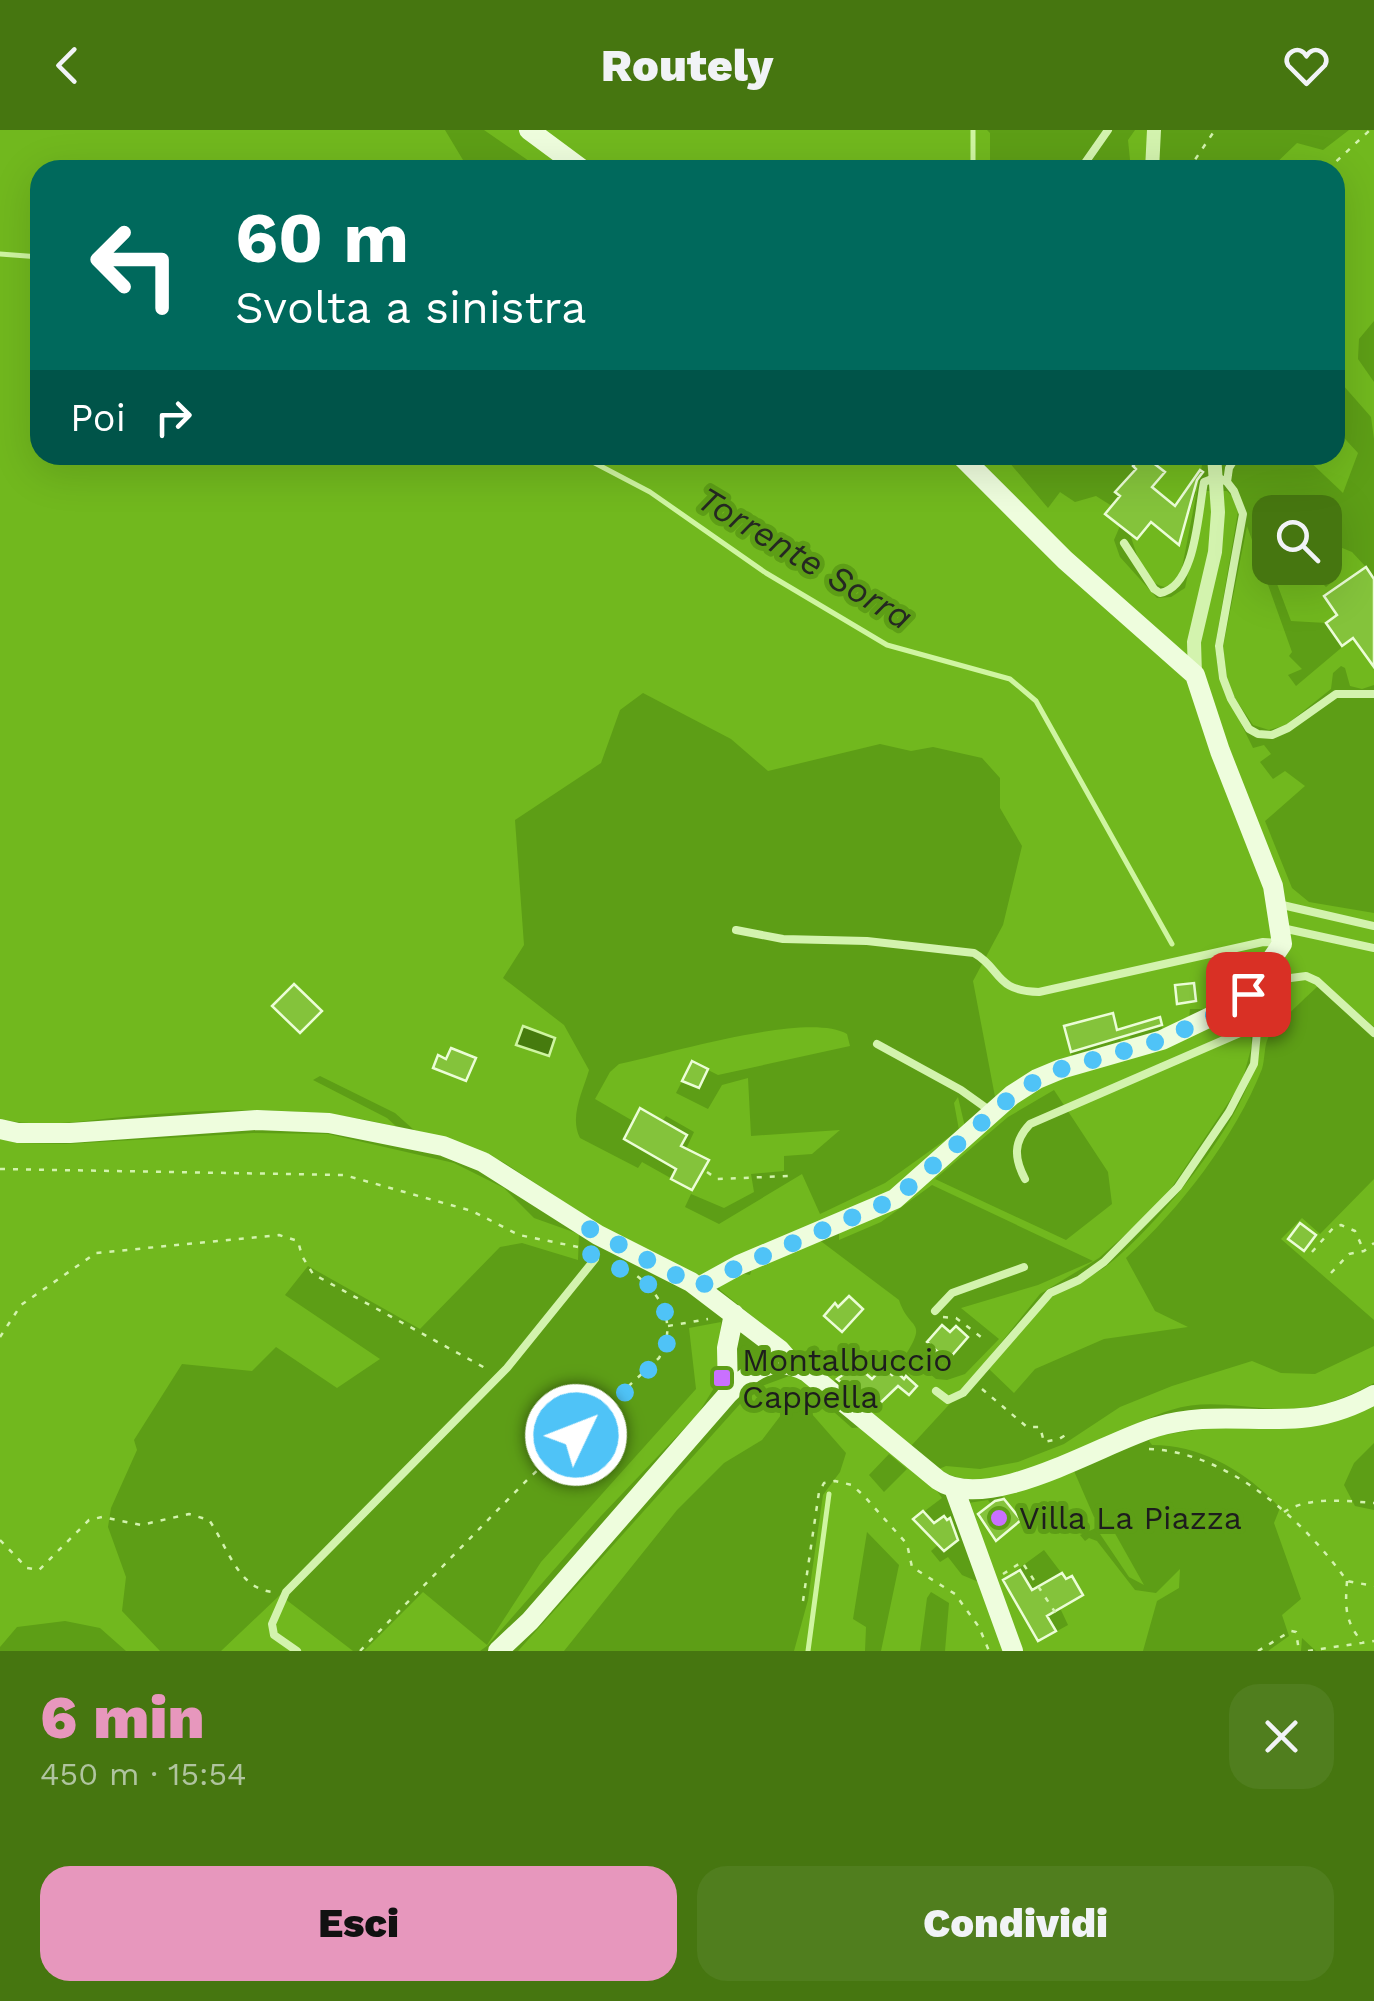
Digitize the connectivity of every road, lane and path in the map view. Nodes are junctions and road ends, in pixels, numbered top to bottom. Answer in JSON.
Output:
{"nodes":[{"id":1,"x":529,"y":130,"type":"edge"},
{"id":2,"x":1108,"y":130,"type":"edge"},
{"id":3,"x":1154,"y":130,"type":"edge"},
{"id":4,"x":1215,"y":130,"type":"edge"},
{"id":5,"x":1370,"y":130,"type":"edge"},
{"id":6,"x":570,"y":160,"type":"edge"},
{"id":7,"x":1087,"y":160,"type":"edge"},
{"id":8,"x":1152,"y":160,"type":"edge"},
{"id":9,"x":1195,"y":160,"type":"edge"},
{"id":10,"x":1338,"y":160,"type":"edge"},
{"id":11,"x":970,"y":465,"type":"edge"},
{"id":12,"x":1217,"y":465,"type":"edge"},
{"id":13,"x":1231,"y":465,"type":"edge"},
{"id":14,"x":1222,"y":480,"type":"junction"},
{"id":15,"x":1124,"y":543,"type":"dead end"},
{"id":16,"x":1195,"y":675,"type":"junction"},
{"id":17,"x":1374,"y":694,"type":"edge"},
{"id":18,"x":1278,"y":904,"type":"junction"},
{"id":19,"x":1374,"y":926,"type":"edge"},
{"id":20,"x":736,"y":930,"type":"dead end"},
{"id":21,"x":1282,"y":936,"type":"junction"},
{"id":22,"x":1374,"y":948,"type":"edge"},
{"id":23,"x":1251,"y":1003,"type":"junction"},
{"id":24,"x":1256,"y":1026,"type":"junction"},
{"id":25,"x":1374,"y":1034,"type":"edge"},
{"id":26,"x":877,"y":1044,"type":"dead end"},
{"id":27,"x":992,"y":1113,"type":"junction"},
{"id":28,"x":0,"y":1129,"type":"edge"},
{"id":29,"x":0,"y":1168,"type":"edge"},
{"id":30,"x":707,"y":1172,"type":"dead end"},
{"id":31,"x":788,"y":1176,"type":"dead end"},
{"id":32,"x":1025,"y":1179,"type":"dead end"},
{"id":33,"x":586,"y":1238,"type":"junction"},
{"id":34,"x":1374,"y":1244,"type":"edge"},
{"id":35,"x":1364,"y":1251,"type":"junction"},
{"id":36,"x":1312,"y":1252,"type":"dead end"},
{"id":37,"x":595,"y":1259,"type":"dead end"},
{"id":38,"x":1024,"y":1266,"type":"dead end"},
{"id":39,"x":632,"y":1272,"type":"dead end"},
{"id":40,"x":1331,"y":1273,"type":"dead end"},
{"id":41,"x":698,"y":1287,"type":"junction"},
{"id":42,"x":938,"y":1314,"type":"joint"},
{"id":43,"x":728,"y":1315,"type":"junction"},
{"id":44,"x":668,"y":1326,"type":"junction"},
{"id":45,"x":0,"y":1337,"type":"edge"},
{"id":46,"x":981,"y":1337,"type":"dead end"},
{"id":47,"x":794,"y":1365,"type":"junction"},
{"id":48,"x":500,"y":1375,"type":"junction"},
{"id":49,"x":974,"y":1382,"type":"junction"},
{"id":50,"x":936,"y":1391,"type":"dead end"},
{"id":51,"x":728,"y":1394,"type":"junction"},
{"id":52,"x":1374,"y":1395,"type":"edge"},
{"id":53,"x":1069,"y":1433,"type":"dead end"},
{"id":54,"x":1146,"y":1449,"type":"dead end"},
{"id":55,"x":954,"y":1488,"type":"junction"},
{"id":56,"x":1374,"y":1503,"type":"edge"},
{"id":57,"x":1282,"y":1513,"type":"junction"},
{"id":58,"x":0,"y":1540,"type":"edge"},
{"id":59,"x":982,"y":1567,"type":"junction"},
{"id":60,"x":1347,"y":1582,"type":"junction"},
{"id":61,"x":1374,"y":1586,"type":"edge"},
{"id":62,"x":286,"y":1592,"type":"junction"},
{"id":63,"x":803,"y":1601,"type":"dead end"},
{"id":64,"x":1059,"y":1618,"type":"dead end"},
{"id":65,"x":1374,"y":1641,"type":"edge"},
{"id":66,"x":1363,"y":1643,"type":"junction"},
{"id":67,"x":297,"y":1651,"type":"edge"},
{"id":68,"x":360,"y":1651,"type":"edge"},
{"id":69,"x":498,"y":1651,"type":"edge"},
{"id":70,"x":989,"y":1651,"type":"edge"},
{"id":71,"x":1013,"y":1651,"type":"edge"},
{"id":72,"x":1258,"y":1651,"type":"edge"},
{"id":73,"x":1299,"y":1651,"type":"edge"},
{"id":74,"x":1308,"y":1651,"type":"edge"}],
"edges":[{"from":1,"to":6,"type":"street"},
{"from":2,"to":7,"type":"lane"},
{"from":3,"to":8,"type":"street"},
{"from":4,"to":9,"type":"path"},
{"from":5,"to":10,"type":"path"},
{"from":11,"to":16,"type":"street"},
{"from":12,"to":14,"type":"street"},
{"from":13,"to":14,"type":"lane"},
{"from":14,"to":15,"type":"lane"},
{"from":14,"to":16,"type":"street"},
{"from":14,"to":17,"type":"lane"},
{"from":16,"to":18,"type":"street"},
{"from":18,"to":19,"type":"lane"},
{"from":18,"to":21,"type":"street"},
{"from":20,"to":21,"type":"lane"},
{"from":21,"to":22,"type":"lane"},
{"from":21,"to":23,"type":"street"},
{"from":23,"to":24,"type":"lane"},
{"from":23,"to":25,"type":"lane"},
{"from":23,"to":27,"type":"street"},
{"from":24,"to":32,"type":"lane"},
{"from":24,"to":49,"type":"lane"},
{"from":26,"to":27,"type":"lane"},
{"from":27,"to":41,"type":"street"},
{"from":28,"to":33,"type":"street"},
{"from":29,"to":33,"type":"path"},
{"from":30,"to":31,"type":"path"},
{"from":33,"to":41,"type":"street"},
{"from":34,"to":35,"type":"path"},
{"from":35,"to":36,"type":"path"},
{"from":35,"to":40,"type":"path"},
{"from":37,"to":48,"type":"lane"},
{"from":38,"to":42,"type":"lane"},
{"from":39,"to":44,"type":"path"},
{"from":41,"to":43,"type":"street"},
{"from":42,"to":46,"type":"path"},
{"from":43,"to":44,"type":"path"},
{"from":43,"to":47,"type":"street"},
{"from":43,"to":51,"type":"street"},
{"from":44,"to":68,"type":"path"},
{"from":45,"to":48,"type":"path"},
{"from":47,"to":51,"type":"street"},
{"from":47,"to":55,"type":"street"},
{"from":48,"to":62,"type":"lane"},
{"from":49,"to":50,"type":"lane"},
{"from":49,"to":53,"type":"path"},
{"from":51,"to":69,"type":"street"},
{"from":52,"to":55,"type":"street"},
{"from":54,"to":57,"type":"path"},
{"from":55,"to":59,"type":"street"},
{"from":56,"to":57,"type":"path"},
{"from":57,"to":60,"type":"path"},
{"from":58,"to":62,"type":"path"},
{"from":59,"to":64,"type":"path"},
{"from":59,"to":71,"type":"street"},
{"from":60,"to":61,"type":"path"},
{"from":60,"to":66,"type":"path"},
{"from":62,"to":67,"type":"lane"},
{"from":63,"to":70,"type":"path"},
{"from":65,"to":66,"type":"path"},
{"from":66,"to":74,"type":"path"},
{"from":72,"to":73,"type":"path"}]}
